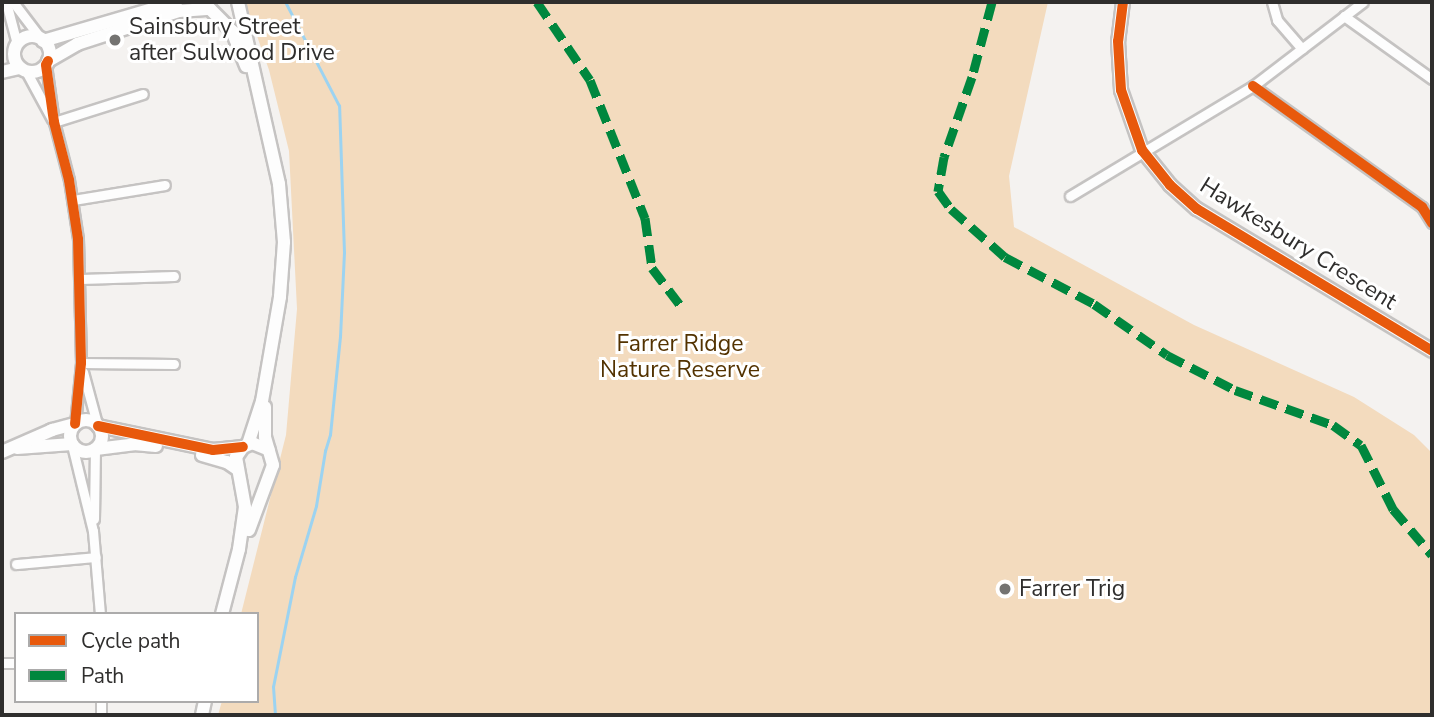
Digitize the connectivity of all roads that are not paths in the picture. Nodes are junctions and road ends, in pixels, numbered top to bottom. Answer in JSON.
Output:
{"nodes":[{"id":1,"x":6,"y":2,"type":"edge"},
{"id":2,"x":13,"y":2,"type":"edge"},
{"id":3,"x":176,"y":2,"type":"edge"},
{"id":4,"x":235,"y":2,"type":"edge"},
{"id":5,"x":1123,"y":2,"type":"edge"},
{"id":6,"x":1272,"y":2,"type":"edge"},
{"id":7,"x":1363,"y":2,"type":"edge"},
{"id":8,"x":208,"y":7,"type":"edge"},
{"id":9,"x":1344,"y":16,"type":"junction"},
{"id":10,"x":43,"y":40,"type":"junction"},
{"id":11,"x":17,"y":45,"type":"junction"},
{"id":12,"x":1302,"y":49,"type":"junction"},
{"id":13,"x":2,"y":53,"type":"edge"},
{"id":14,"x":47,"y":63,"type":"junction"},
{"id":15,"x":23,"y":69,"type":"junction"},
{"id":16,"x":2,"y":72,"type":"edge"},
{"id":17,"x":253,"y":79,"type":"junction"},
{"id":18,"x":1432,"y":79,"type":"edge"},
{"id":19,"x":1253,"y":86,"type":"junction"},
{"id":20,"x":143,"y":94,"type":"dead end"},
{"id":21,"x":54,"y":122,"type":"junction"},
{"id":22,"x":1142,"y":150,"type":"junction"},
{"id":23,"x":165,"y":185,"type":"dead end"},
{"id":24,"x":1070,"y":197,"type":"dead end"},
{"id":25,"x":73,"y":200,"type":"junction"},
{"id":26,"x":1432,"y":223,"type":"edge"},
{"id":27,"x":174,"y":276,"type":"dead end"},
{"id":28,"x":81,"y":279,"type":"junction"},
{"id":29,"x":1432,"y":351,"type":"edge"},
{"id":30,"x":81,"y":363,"type":"junction"},
{"id":31,"x":173,"y":364,"type":"dead end"},
{"id":32,"x":262,"y":401,"type":"junction"},
{"id":33,"x":75,"y":424,"type":"junction"},
{"id":34,"x":97,"y":425,"type":"junction"},
{"id":35,"x":72,"y":445,"type":"junction"},
{"id":36,"x":245,"y":446,"type":"junction"},
{"id":37,"x":15,"y":448,"type":"junction"},
{"id":38,"x":95,"y":449,"type":"junction"},
{"id":39,"x":269,"y":450,"type":"junction"},
{"id":40,"x":2,"y":452,"type":"edge"},
{"id":41,"x":239,"y":472,"type":"junction"},
{"id":42,"x":269,"y":475,"type":"junction"},
{"id":43,"x":93,"y":531,"type":"junction"},
{"id":44,"x":239,"y":549,"type":"junction"},
{"id":45,"x":96,"y":558,"type":"junction"},
{"id":46,"x":16,"y":564,"type":"dead end"},
{"id":47,"x":100,"y":612,"type":"edge"},
{"id":48,"x":223,"y":612,"type":"edge"}],
"edges":[{"from":1,"to":11,"type":"street"},
{"from":2,"to":10,"type":"street"},
{"from":3,"to":10,"type":"street"},
{"from":4,"to":8,"type":"street"},
{"from":4,"to":17,"type":"street"},
{"from":5,"to":22,"type":"street","name":"Hawkesbury Crescent"},
{"from":6,"to":12,"type":"street"},
{"from":7,"to":9,"type":"street"},
{"from":8,"to":14,"type":"street"},
{"from":8,"to":17,"type":"street"},
{"from":9,"to":12,"type":"street"},
{"from":9,"to":18,"type":"street"},
{"from":10,"to":11,"type":"street"},
{"from":10,"to":14,"type":"street"},
{"from":11,"to":13,"type":"street"},
{"from":11,"to":15,"type":"street"},
{"from":12,"to":19,"type":"street"},
{"from":14,"to":15,"type":"street"},
{"from":14,"to":21,"type":"street"},
{"from":15,"to":16,"type":"street"},
{"from":15,"to":21,"type":"street"},
{"from":17,"to":32,"type":"street"},
{"from":19,"to":22,"type":"street"},
{"from":19,"to":26,"type":"street"},
{"from":20,"to":21,"type":"street"},
{"from":21,"to":25,"type":"street"},
{"from":22,"to":24,"type":"street"},
{"from":22,"to":29,"type":"street","name":"Hawkesbury Crescent"},
{"from":23,"to":25,"type":"street"},
{"from":25,"to":28,"type":"street"},
{"from":27,"to":28,"type":"street"},
{"from":28,"to":30,"type":"street"},
{"from":30,"to":31,"type":"street"},
{"from":30,"to":33,"type":"street"},
{"from":30,"to":34,"type":"street"},
{"from":32,"to":36,"type":"street"},
{"from":32,"to":39,"type":"street"},
{"from":33,"to":34,"type":"street"},
{"from":33,"to":35,"type":"street"},
{"from":33,"to":37,"type":"street"},
{"from":34,"to":36,"type":"street"},
{"from":34,"to":38,"type":"street"},
{"from":35,"to":37,"type":"street"},
{"from":35,"to":38,"type":"street"},
{"from":35,"to":43,"type":"street"},
{"from":36,"to":39,"type":"street"},
{"from":36,"to":41,"type":"street"},
{"from":37,"to":40,"type":"street"},
{"from":38,"to":41,"type":"street"},
{"from":38,"to":43,"type":"street"},
{"from":39,"to":42,"type":"street"},
{"from":41,"to":42,"type":"street"},
{"from":41,"to":44,"type":"street"},
{"from":42,"to":44,"type":"street"},
{"from":43,"to":45,"type":"street"},
{"from":44,"to":48,"type":"street"},
{"from":45,"to":46,"type":"street"},
{"from":45,"to":47,"type":"street"}]}
